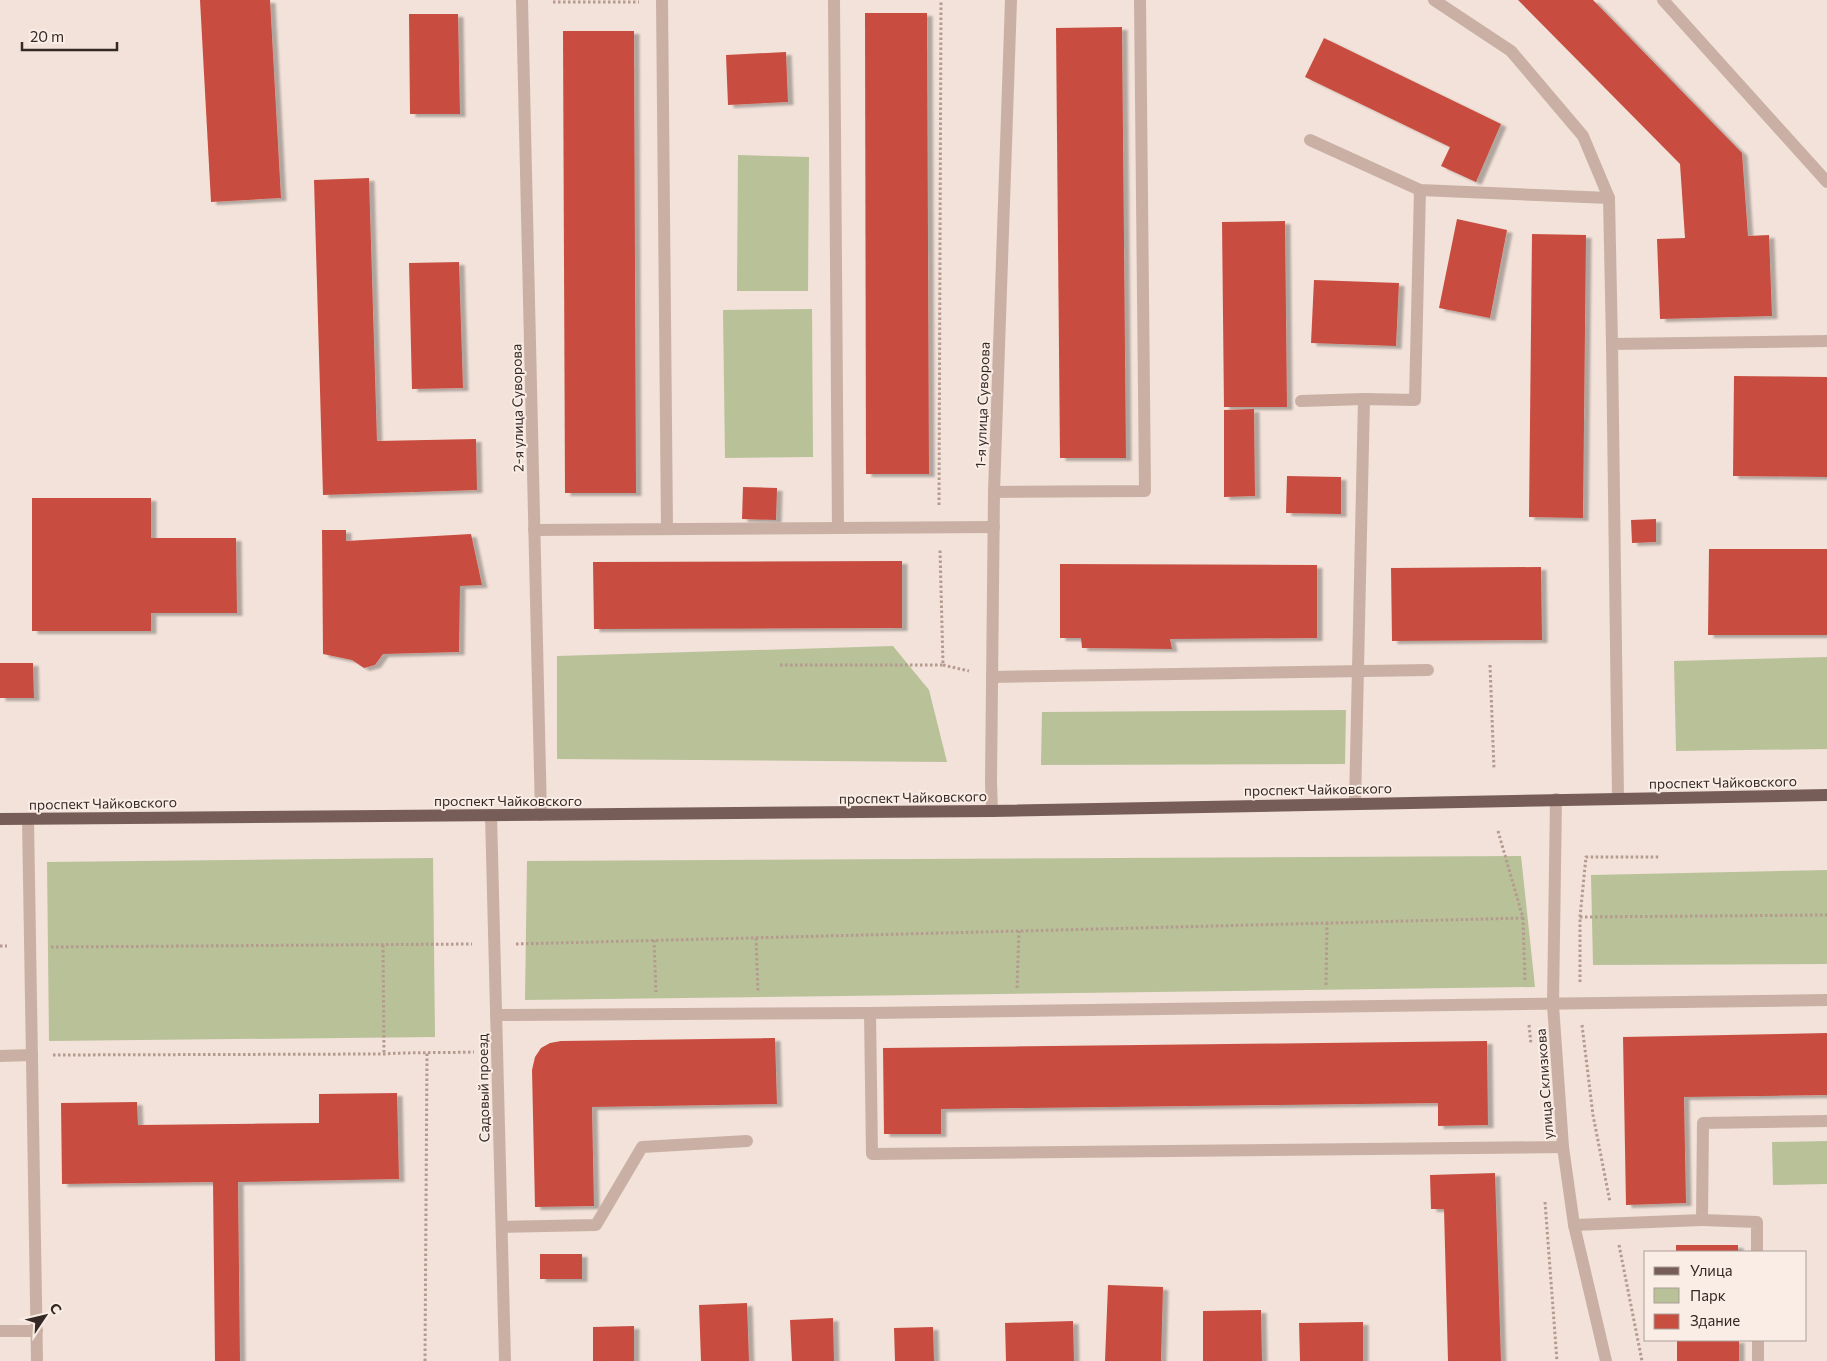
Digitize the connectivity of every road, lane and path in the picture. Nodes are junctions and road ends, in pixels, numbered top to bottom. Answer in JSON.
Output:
{"nodes":[{"id":1,"x":522,"y":0,"type":"edge"},
{"id":2,"x":834,"y":0,"type":"edge"},
{"id":3,"x":941,"y":0,"type":"edge"},
{"id":4,"x":1011,"y":0,"type":"edge"},
{"id":5,"x":1140,"y":0,"type":"edge"},
{"id":6,"x":1434,"y":0,"type":"edge"},
{"id":7,"x":1663,"y":0,"type":"edge"},
{"id":8,"x":662,"y":1,"type":"edge"},
{"id":9,"x":553,"y":2,"type":"dead end"},
{"id":10,"x":1310,"y":140,"type":"dead end"},
{"id":11,"x":1827,"y":182,"type":"edge"},
{"id":12,"x":1420,"y":190,"type":"junction"},
{"id":13,"x":1610,"y":198,"type":"junction"},
{"id":14,"x":1827,"y":341,"type":"edge"},
{"id":15,"x":1612,"y":344,"type":"junction"},
{"id":16,"x":1364,"y":399,"type":"junction"},
{"id":17,"x":1301,"y":401,"type":"dead end"},
{"id":18,"x":994,"y":492,"type":"junction"},
{"id":19,"x":939,"y":527,"type":"junction"},
{"id":20,"x":994,"y":527,"type":"junction"},
{"id":21,"x":838,"y":528,"type":"junction"},
{"id":22,"x":667,"y":529,"type":"junction"},
{"id":23,"x":534,"y":530,"type":"junction"},
{"id":24,"x":780,"y":664,"type":"dead end"},
{"id":25,"x":1490,"y":666,"type":"dead end"},
{"id":26,"x":1428,"y":670,"type":"dead end"},
{"id":27,"x":1357,"y":672,"type":"junction"},
{"id":28,"x":992,"y":677,"type":"junction"},
{"id":29,"x":1494,"y":768,"type":"dead end"},
{"id":30,"x":1827,"y":795,"type":"edge"},
{"id":31,"x":1618,"y":798,"type":"junction"},
{"id":32,"x":1556,"y":800,"type":"junction"},
{"id":33,"x":1355,"y":804,"type":"junction"},
{"id":34,"x":992,"y":811,"type":"junction"},
{"id":35,"x":491,"y":815,"type":"junction"},
{"id":36,"x":541,"y":815,"type":"junction"},
{"id":37,"x":28,"y":819,"type":"junction"},
{"id":38,"x":0,"y":820,"type":"edge"},
{"id":39,"x":1498,"y":831,"type":"dead end"},
{"id":40,"x":1660,"y":857,"type":"dead end"},
{"id":41,"x":1827,"y":915,"type":"edge"},
{"id":42,"x":1580,"y":917,"type":"junction"},
{"id":43,"x":1328,"y":923,"type":"junction"},
{"id":44,"x":1019,"y":931,"type":"junction"},
{"id":45,"x":756,"y":938,"type":"junction"},
{"id":46,"x":654,"y":940,"type":"junction"},
{"id":47,"x":494,"y":944,"type":"junction"},
{"id":48,"x":383,"y":945,"type":"junction"},
{"id":49,"x":30,"y":947,"type":"junction"},
{"id":50,"x":1827,"y":1000,"type":"edge"},
{"id":51,"x":1553,"y":1005,"type":"junction"},
{"id":52,"x":1580,"y":1005,"type":"junction"},
{"id":53,"x":1326,"y":1008,"type":"junction"},
{"id":54,"x":1017,"y":1011,"type":"junction"},
{"id":55,"x":758,"y":1013,"type":"junction"},
{"id":56,"x":656,"y":1014,"type":"junction"},
{"id":57,"x":870,"y":1014,"type":"junction"},
{"id":58,"x":496,"y":1015,"type":"junction"},
{"id":59,"x":427,"y":1051,"type":"junction"},
{"id":60,"x":497,"y":1051,"type":"junction"},
{"id":61,"x":384,"y":1054,"type":"junction"},
{"id":62,"x":32,"y":1055,"type":"junction"},
{"id":63,"x":0,"y":1056,"type":"edge"},
{"id":64,"x":1827,"y":1121,"type":"edge"},
{"id":65,"x":748,"y":1141,"type":"dead end"},
{"id":66,"x":1564,"y":1147,"type":"junction"},
{"id":67,"x":1702,"y":1220,"type":"junction"},
{"id":68,"x":1614,"y":1223,"type":"junction"},
{"id":69,"x":1574,"y":1225,"type":"junction"},
{"id":70,"x":502,"y":1227,"type":"junction"},
{"id":71,"x":1757,"y":1251,"type":"edge"},
{"id":72,"x":0,"y":1331,"type":"edge"},
{"id":73,"x":37,"y":1331,"type":"junction"},
{"id":74,"x":1758,"y":1341,"type":"edge"},
{"id":75,"x":37,"y":1361,"type":"edge"},
{"id":76,"x":425,"y":1361,"type":"edge"},
{"id":77,"x":505,"y":1361,"type":"edge"},
{"id":78,"x":1606,"y":1361,"type":"edge"},
{"id":79,"x":1642,"y":1361,"type":"edge"},
{"id":80,"x":1758,"y":1361,"type":"edge"}],
"edges":[{"from":1,"to":23,"type":"street","name":"2-я улица Суворова"},
{"from":2,"to":21,"type":"street"},
{"from":3,"to":19,"type":"path"},
{"from":4,"to":18,"type":"street","name":"1-я улица Суворова"},
{"from":5,"to":18,"type":"street"},
{"from":6,"to":13,"type":"street"},
{"from":7,"to":11,"type":"street"},
{"from":8,"to":9,"type":"path"},
{"from":8,"to":22,"type":"street"},
{"from":10,"to":12,"type":"street"},
{"from":12,"to":13,"type":"street"},
{"from":12,"to":16,"type":"street"},
{"from":13,"to":15,"type":"street"},
{"from":14,"to":15,"type":"street"},
{"from":15,"to":31,"type":"street"},
{"from":16,"to":17,"type":"street"},
{"from":16,"to":27,"type":"street"},
{"from":18,"to":20,"type":"street","name":"1-я улица Суворова"},
{"from":19,"to":20,"type":"street"},
{"from":19,"to":21,"type":"street"},
{"from":19,"to":24,"type":"path"},
{"from":20,"to":28,"type":"street","name":"1-я улица Суворова"},
{"from":21,"to":22,"type":"street"},
{"from":22,"to":23,"type":"street"},
{"from":23,"to":36,"type":"street","name":"2-я улица Суворова"},
{"from":25,"to":29,"type":"path"},
{"from":26,"to":27,"type":"street"},
{"from":27,"to":28,"type":"street"},
{"from":27,"to":33,"type":"street"},
{"from":28,"to":34,"type":"street","name":"1-я улица Суворова"},
{"from":30,"to":31,"type":"main road","name":"проспект Чайковского"},
{"from":31,"to":32,"type":"main road","name":"проспект Чайковского"},
{"from":32,"to":33,"type":"main road","name":"проспект Чайковского"},
{"from":32,"to":51,"type":"street","name":"улица Склизкова"},
{"from":33,"to":34,"type":"main road","name":"проспект Чайковского"},
{"from":34,"to":36,"type":"main road","name":"проспект Чайковского"},
{"from":35,"to":36,"type":"main road","name":"проспект Чайковского"},
{"from":35,"to":37,"type":"main road","name":"проспект Чайковского"},
{"from":35,"to":47,"type":"street","name":"Садовый проезд"},
{"from":37,"to":38,"type":"main road","name":"проспект Чайковского"},
{"from":37,"to":49,"type":"street"},
{"from":39,"to":43,"type":"path"},
{"from":40,"to":42,"type":"path"},
{"from":41,"to":42,"type":"path"},
{"from":42,"to":52,"type":"path"},
{"from":43,"to":44,"type":"path"},
{"from":43,"to":53,"type":"path"},
{"from":44,"to":45,"type":"path"},
{"from":44,"to":54,"type":"path"},
{"from":45,"to":46,"type":"path"},
{"from":45,"to":55,"type":"path"},
{"from":46,"to":47,"type":"path"},
{"from":46,"to":56,"type":"path"},
{"from":47,"to":48,"type":"path"},
{"from":47,"to":58,"type":"street","name":"Садовый проезд"},
{"from":48,"to":49,"type":"path"},
{"from":48,"to":61,"type":"path"},
{"from":49,"to":62,"type":"street"},
{"from":50,"to":52,"type":"street"},
{"from":51,"to":52,"type":"street"},
{"from":51,"to":53,"type":"street"},
{"from":51,"to":66,"type":"street","name":"улица Склизкова"},
{"from":52,"to":68,"type":"path"},
{"from":53,"to":54,"type":"street"},
{"from":54,"to":57,"type":"street"},
{"from":55,"to":56,"type":"street"},
{"from":55,"to":57,"type":"street"},
{"from":56,"to":58,"type":"street"},
{"from":57,"to":66,"type":"street"},
{"from":58,"to":60,"type":"street","name":"Садовый проезд"},
{"from":59,"to":60,"type":"path"},
{"from":59,"to":61,"type":"path"},
{"from":59,"to":76,"type":"path"},
{"from":60,"to":70,"type":"street","name":"Садовый проезд"},
{"from":61,"to":62,"type":"path"},
{"from":62,"to":63,"type":"street"},
{"from":62,"to":73,"type":"street"},
{"from":64,"to":67,"type":"street"},
{"from":65,"to":70,"type":"street"},
{"from":66,"to":69,"type":"street","name":"улица Склизкова"},
{"from":67,"to":68,"type":"street"},
{"from":67,"to":71,"type":"street"},
{"from":68,"to":69,"type":"street"},
{"from":68,"to":79,"type":"path"},
{"from":69,"to":78,"type":"street","name":"улица Склизкова"},
{"from":70,"to":77,"type":"street","name":"Садовый проезд"},
{"from":72,"to":73,"type":"street"},
{"from":73,"to":75,"type":"street"},
{"from":74,"to":80,"type":"street"}]}
